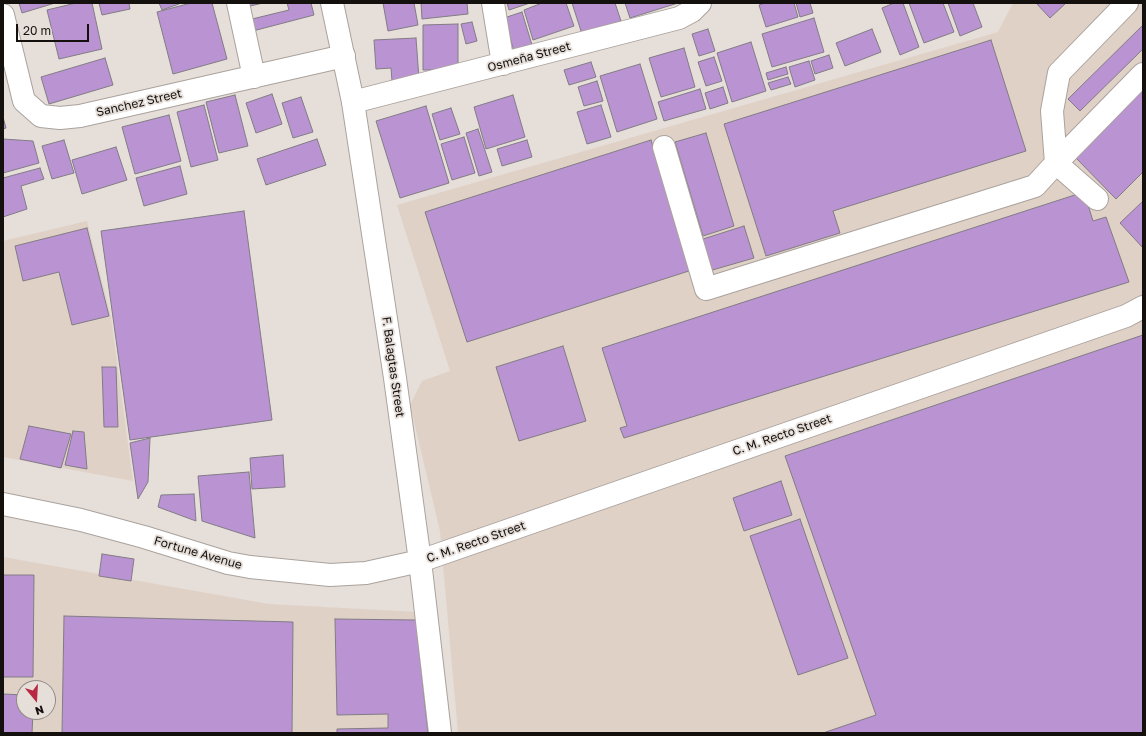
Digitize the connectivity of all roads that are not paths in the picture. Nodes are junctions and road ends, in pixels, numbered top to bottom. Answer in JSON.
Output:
{"nodes":[{"id":1,"x":238,"y":3,"type":"edge"},
{"id":2,"x":332,"y":3,"type":"edge"},
{"id":3,"x":493,"y":3,"type":"edge"},
{"id":4,"x":700,"y":3,"type":"edge"},
{"id":5,"x":1127,"y":3,"type":"edge"},
{"id":6,"x":3,"y":15,"type":"edge"},
{"id":7,"x":344,"y":56,"type":"junction"},
{"id":8,"x":503,"y":64,"type":"junction"},
{"id":9,"x":1143,"y":74,"type":"edge"},
{"id":10,"x":254,"y":77,"type":"junction"},
{"id":11,"x":353,"y":102,"type":"junction"},
{"id":12,"x":664,"y":146,"type":"dead end"},
{"id":13,"x":1056,"y":163,"type":"junction"},
{"id":14,"x":1097,"y":199,"type":"dead end"},
{"id":15,"x":1143,"y":307,"type":"edge"},
{"id":16,"x":3,"y":504,"type":"edge"},
{"id":17,"x":420,"y":561,"type":"junction"},
{"id":18,"x":440,"y":733,"type":"edge"}],
"edges":[{"from":1,"to":10,"type":"street"},
{"from":2,"to":7,"type":"street","name":"F. Balagtas Street"},
{"from":3,"to":8,"type":"street"},
{"from":4,"to":8,"type":"street","name":"Osmeña Street"},
{"from":5,"to":13,"type":"street"},
{"from":6,"to":10,"type":"street","name":"Sanchez Street"},
{"from":7,"to":10,"type":"street","name":"Sanchez Street"},
{"from":7,"to":11,"type":"street","name":"F. Balagtas Street"},
{"from":8,"to":11,"type":"street","name":"Osmeña Street"},
{"from":9,"to":13,"type":"street"},
{"from":11,"to":17,"type":"street","name":"F. Balagtas Street"},
{"from":12,"to":13,"type":"street"},
{"from":13,"to":14,"type":"street"},
{"from":15,"to":17,"type":"street","name":"C. M. Recto Street"},
{"from":16,"to":17,"type":"street","name":"Fortune Avenue"},
{"from":17,"to":18,"type":"street","name":"F. Balagtas Street"}]}
